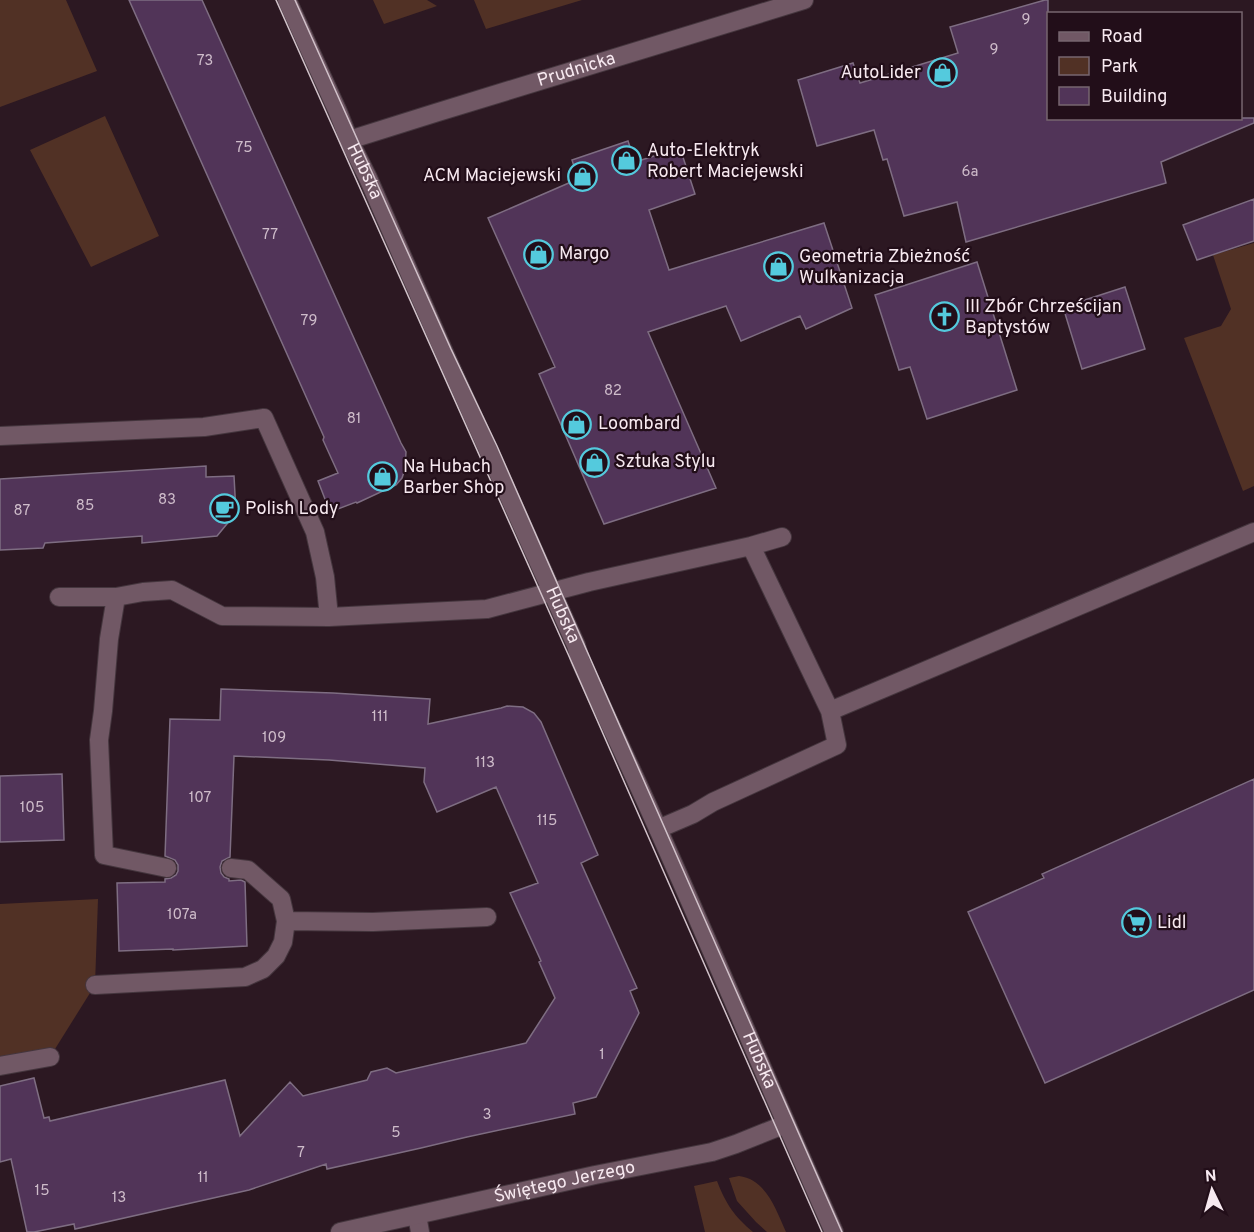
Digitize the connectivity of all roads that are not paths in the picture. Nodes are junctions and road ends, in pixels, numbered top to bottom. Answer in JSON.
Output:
{"nodes":[{"id":1,"x":287,"y":0,"type":"edge"},
{"id":2,"x":804,"y":0,"type":"edge"},
{"id":3,"x":778,"y":4,"type":"edge"},
{"id":4,"x":349,"y":140,"type":"junction"},
{"id":5,"x":0,"y":436,"type":"edge"},
{"id":6,"x":1254,"y":532,"type":"edge"},
{"id":7,"x":782,"y":537,"type":"dead end"},
{"id":8,"x":751,"y":546,"type":"junction"},
{"id":9,"x":552,"y":592,"type":"junction"},
{"id":10,"x":59,"y":597,"type":"dead end"},
{"id":11,"x":116,"y":597,"type":"junction"},
{"id":12,"x":330,"y":617,"type":"junction"},
{"id":13,"x":830,"y":711,"type":"junction"},
{"id":14,"x":658,"y":829,"type":"junction"},
{"id":15,"x":167,"y":868,"type":"dead end"},
{"id":16,"x":231,"y":868,"type":"dead end"},
{"id":17,"x":487,"y":917,"type":"dead end"},
{"id":18,"x":286,"y":921,"type":"junction"},
{"id":19,"x":95,"y":985,"type":"dead end"},
{"id":20,"x":50,"y":1057,"type":"dead end"},
{"id":21,"x":0,"y":1066,"type":"edge"},
{"id":22,"x":786,"y":1124,"type":"junction"},
{"id":23,"x":419,"y":1223,"type":"edge"},
{"id":24,"x":832,"y":1230,"type":"edge"},
{"id":25,"x":340,"y":1232,"type":"edge"}],
"edges":[{"from":1,"to":4,"type":"street","name":"Hubska"},
{"from":2,"to":3,"type":"street","name":"Prudnicka"},
{"from":3,"to":4,"type":"street","name":"Prudnicka"},
{"from":4,"to":9,"type":"street","name":"Hubska"},
{"from":5,"to":12,"type":"street"},
{"from":6,"to":13,"type":"street"},
{"from":7,"to":8,"type":"street"},
{"from":8,"to":9,"type":"street"},
{"from":8,"to":13,"type":"street"},
{"from":9,"to":12,"type":"street"},
{"from":9,"to":14,"type":"street","name":"Hubska"},
{"from":10,"to":11,"type":"street"},
{"from":11,"to":12,"type":"street"},
{"from":11,"to":15,"type":"street"},
{"from":13,"to":14,"type":"street"},
{"from":14,"to":22,"type":"street","name":"Hubska"},
{"from":16,"to":18,"type":"street"},
{"from":17,"to":18,"type":"street"},
{"from":18,"to":19,"type":"street"},
{"from":20,"to":21,"type":"street"},
{"from":22,"to":23,"type":"street","name":"Świętego Jerzego"},
{"from":22,"to":24,"type":"street","name":"Hubska"},
{"from":23,"to":25,"type":"street","name":"Świętego Jerzego"}]}
